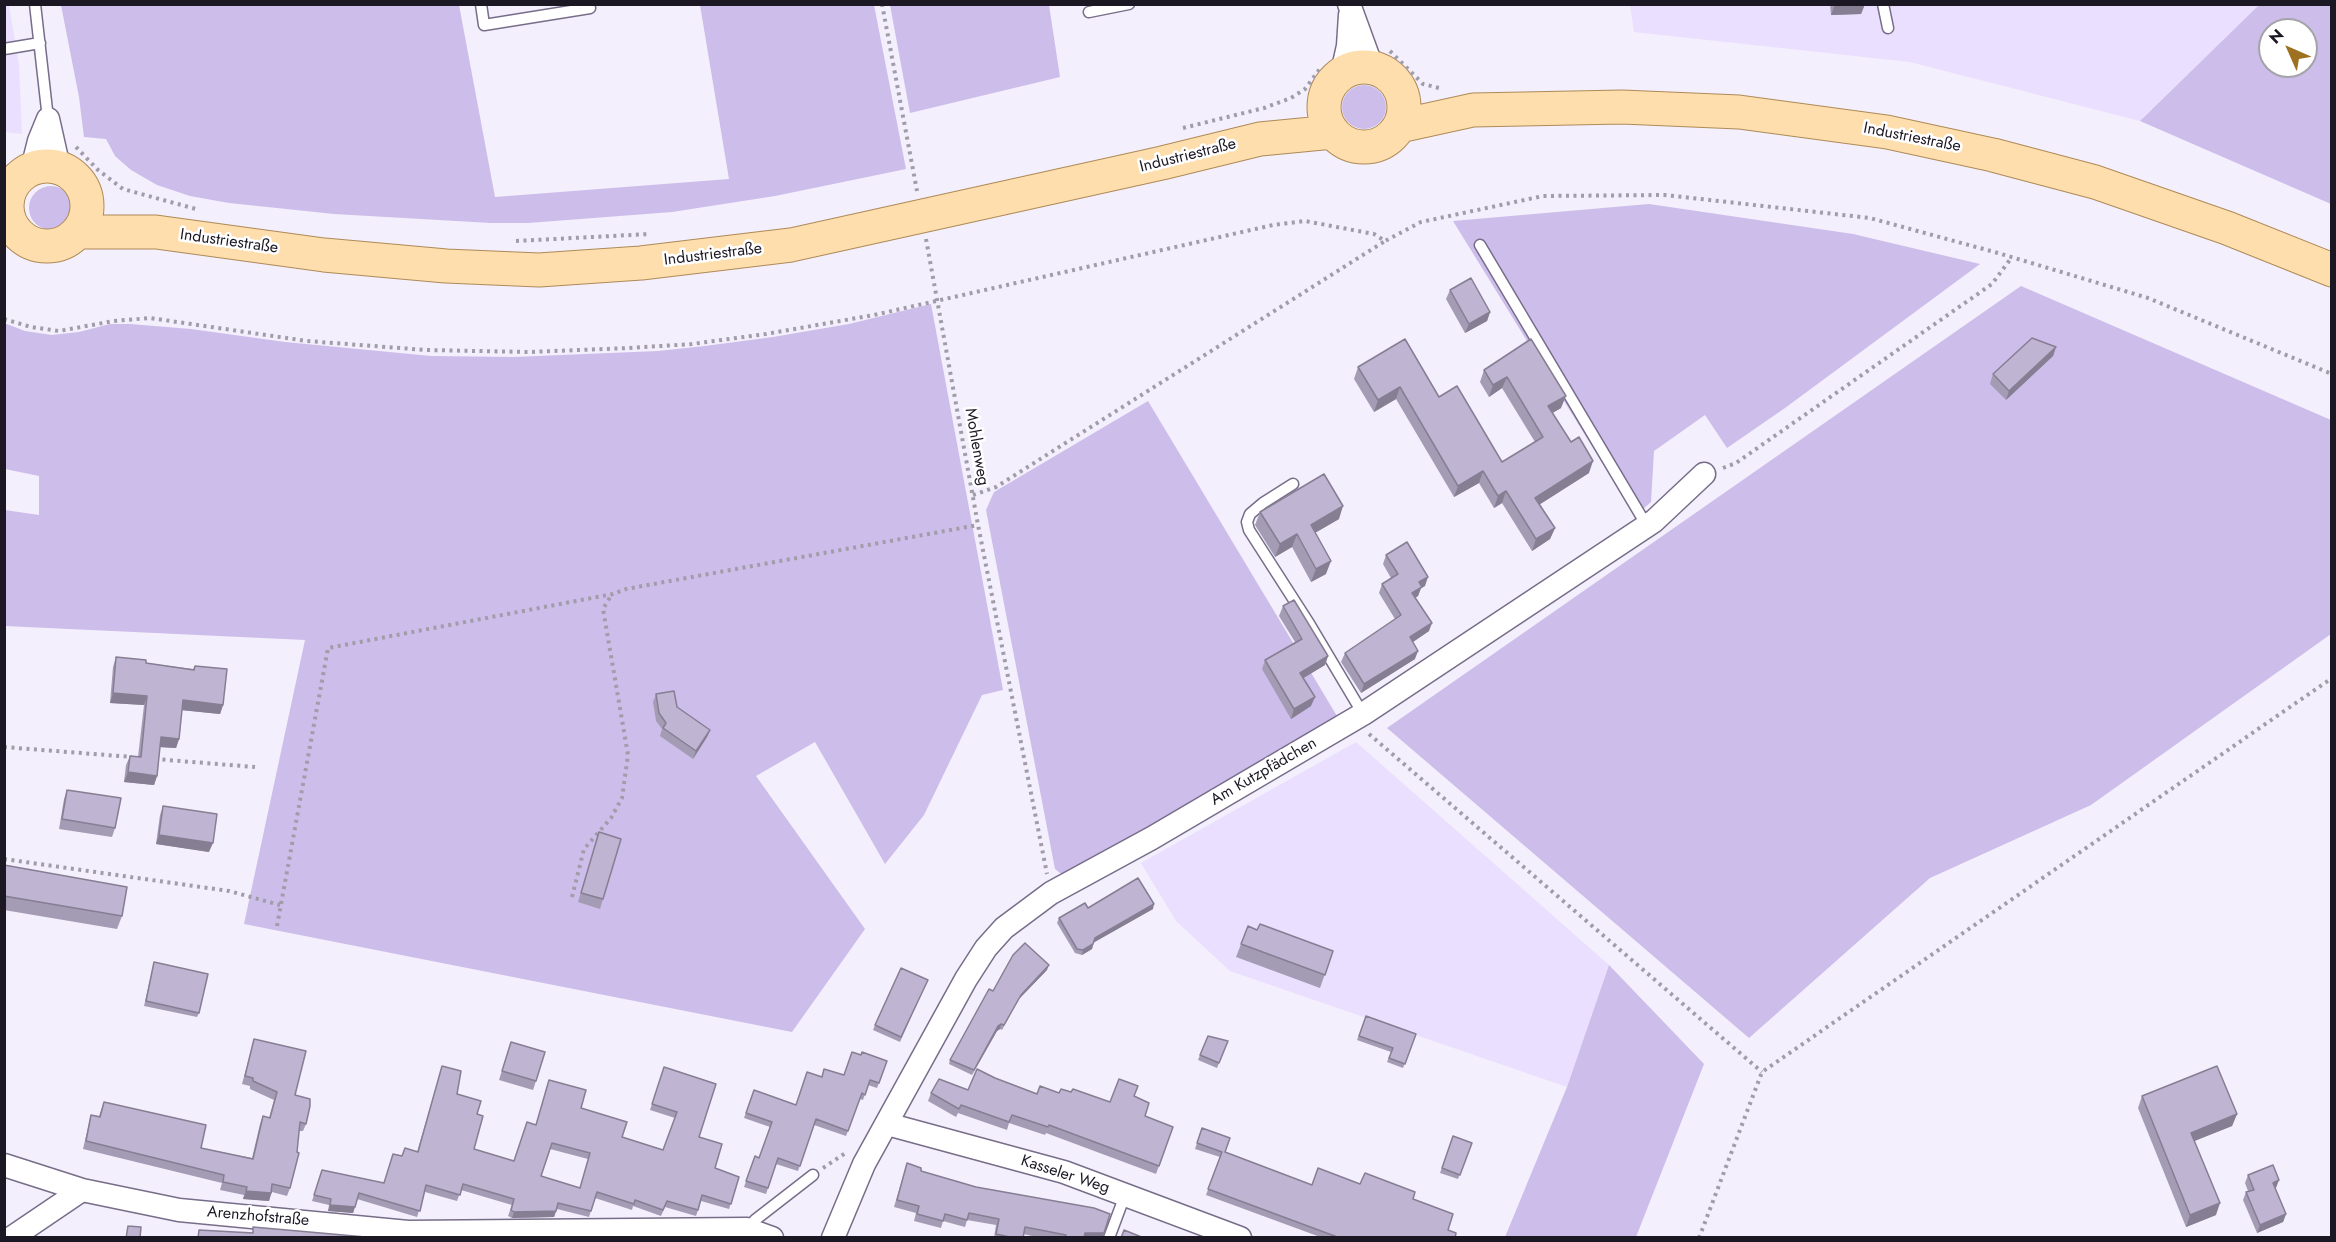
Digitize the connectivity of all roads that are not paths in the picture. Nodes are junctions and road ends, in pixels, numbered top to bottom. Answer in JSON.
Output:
{"nodes":[{"id":1,"x":35,"y":4,"type":"edge"},
{"id":2,"x":480,"y":4,"type":"edge"},
{"id":3,"x":1129,"y":4,"type":"edge"},
{"id":4,"x":1883,"y":4,"type":"edge"},
{"id":5,"x":590,"y":8,"type":"dead end"},
{"id":6,"x":1350,"y":8,"type":"edge"},
{"id":7,"x":1089,"y":12,"type":"dead end"},
{"id":8,"x":1888,"y":28,"type":"dead end"},
{"id":9,"x":40,"y":43,"type":"junction"},
{"id":10,"x":4,"y":49,"type":"edge"},
{"id":11,"x":1354,"y":62,"type":"junction"},
{"id":12,"x":1401,"y":111,"type":"junction"},
{"id":13,"x":1329,"y":116,"type":"junction"},
{"id":14,"x":31,"y":162,"type":"edge"},
{"id":15,"x":83,"y":218,"type":"junction"},
{"id":16,"x":10,"y":228,"type":"edge"},
{"id":17,"x":1480,"y":245,"type":"dead end"},
{"id":18,"x":2331,"y":270,"type":"edge"},
{"id":19,"x":1704,"y":474,"type":"road end"},
{"id":20,"x":1293,"y":484,"type":"dead end"},
{"id":21,"x":1647,"y":526,"type":"junction"},
{"id":22,"x":1359,"y":717,"type":"junction"},
{"id":23,"x":887,"y":1124,"type":"junction"},
{"id":24,"x":4,"y":1165,"type":"edge"},
{"id":25,"x":813,"y":1175,"type":"dead end"},
{"id":26,"x":82,"y":1190,"type":"junction"},
{"id":27,"x":1125,"y":1195,"type":"junction"},
{"id":28,"x":747,"y":1229,"type":"junction"},
{"id":29,"x":408,"y":1234,"type":"edge"},
{"id":30,"x":11,"y":1238,"type":"edge"},
{"id":31,"x":772,"y":1238,"type":"edge"},
{"id":32,"x":833,"y":1238,"type":"edge"},
{"id":33,"x":1109,"y":1238,"type":"edge"},
{"id":34,"x":1240,"y":1238,"type":"edge"}],
"edges":[{"from":1,"to":9,"type":"lane"},
{"from":2,"to":5,"type":"lane"},
{"from":3,"to":7,"type":"lane"},
{"from":4,"to":8,"type":"lane"},
{"from":6,"to":11,"type":"street"},
{"from":6,"to":11,"type":"street"},
{"from":9,"to":10,"type":"lane"},
{"from":9,"to":14,"type":"lane"},
{"from":11,"to":12,"type":"main road"},
{"from":11,"to":13,"type":"main road"},
{"from":12,"to":13,"type":"main road"},
{"from":12,"to":18,"type":"main road","name":"Industriestraße"},
{"from":13,"to":15,"type":"main road","name":"Industriestraße"},
{"from":14,"to":15,"type":"main road"},
{"from":14,"to":16,"type":"main road"},
{"from":15,"to":16,"type":"main road"},
{"from":17,"to":21,"type":"lane"},
{"from":19,"to":21,"type":"street","name":"Am Kutzpfädchen"},
{"from":20,"to":22,"type":"lane"},
{"from":21,"to":22,"type":"street","name":"Am Kutzpfädchen"},
{"from":22,"to":23,"type":"street","name":"Am Kutzpfädchen"},
{"from":23,"to":27,"type":"street","name":"Kasseler Weg"},
{"from":23,"to":32,"type":"street","name":"Am Kutzpfädchen"},
{"from":24,"to":26,"type":"street","name":"Arenzhofstraße"},
{"from":25,"to":28,"type":"lane"},
{"from":26,"to":29,"type":"street","name":"Arenzhofstraße"},
{"from":26,"to":30,"type":"street"},
{"from":27,"to":33,"type":"lane"},
{"from":27,"to":34,"type":"street","name":"Kasseler Weg"},
{"from":28,"to":29,"type":"street","name":"Arenzhofstraße"},
{"from":28,"to":31,"type":"street","name":"Arenzhofstraße"}]}
